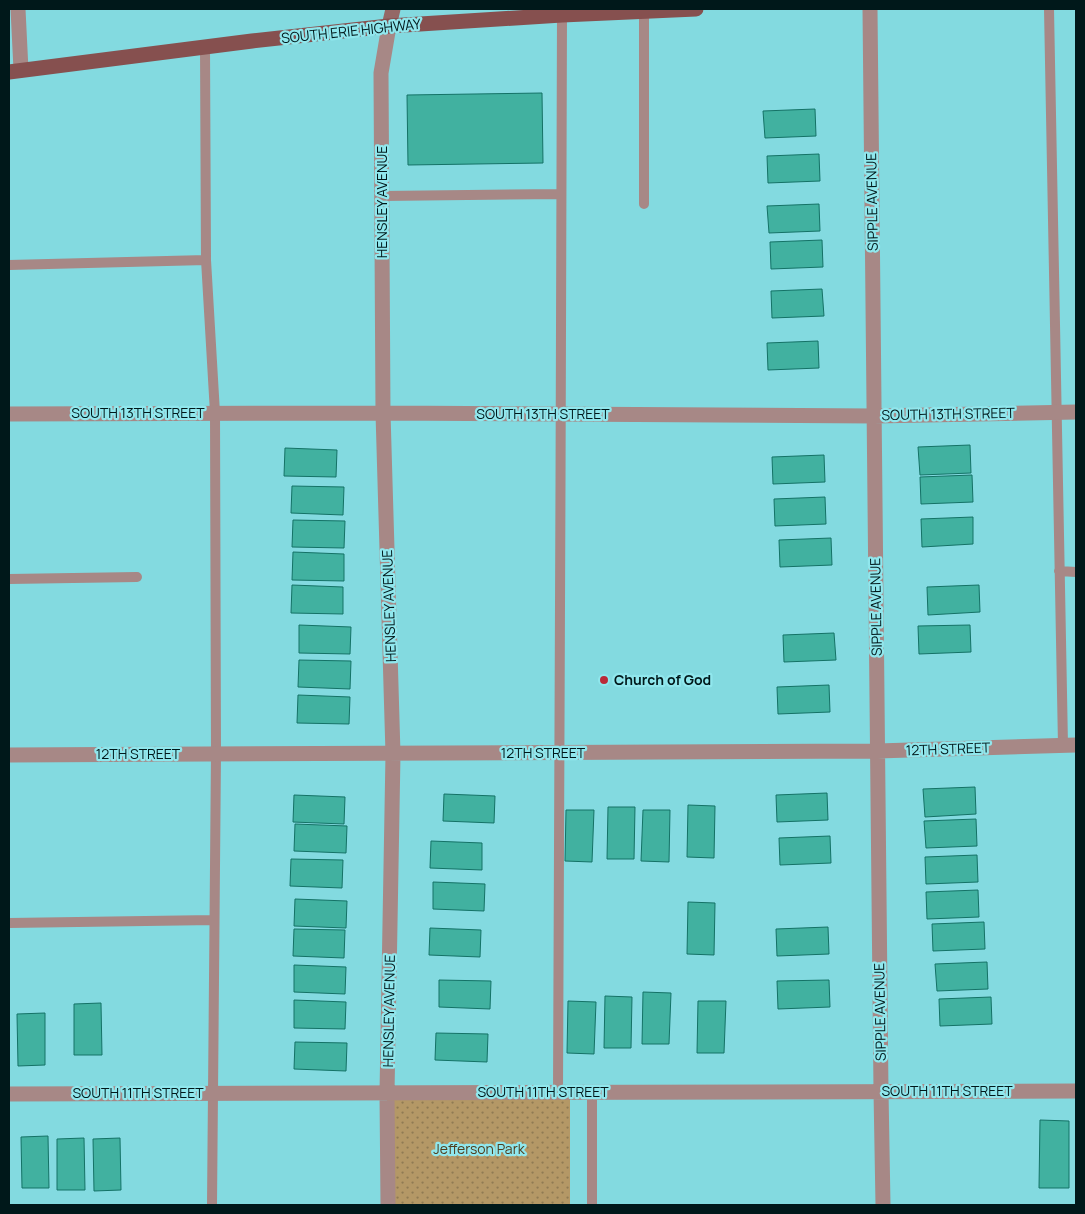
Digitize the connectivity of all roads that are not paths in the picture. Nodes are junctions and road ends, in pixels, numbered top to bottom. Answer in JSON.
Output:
{"nodes":[{"id":1,"x":18,"y":9,"type":"edge"},
{"id":2,"x":393,"y":9,"type":"edge"},
{"id":3,"x":696,"y":9,"type":"edge"},
{"id":4,"x":870,"y":9,"type":"edge"},
{"id":5,"x":1049,"y":9,"type":"edge"},
{"id":6,"x":644,"y":11,"type":"junction"},
{"id":7,"x":562,"y":15,"type":"junction"},
{"id":8,"x":389,"y":26,"type":"junction"},
{"id":9,"x":205,"y":47,"type":"junction"},
{"id":10,"x":15,"y":71,"type":"edge"},
{"id":11,"x":561,"y":194,"type":"junction"},
{"id":12,"x":382,"y":196,"type":"junction"},
{"id":13,"x":644,"y":204,"type":"dead end"},
{"id":14,"x":206,"y":260,"type":"junction"},
{"id":15,"x":9,"y":265,"type":"edge"},
{"id":16,"x":1056,"y":412,"type":"junction"},
{"id":17,"x":1076,"y":412,"type":"edge"},
{"id":18,"x":215,"y":413,"type":"junction"},
{"id":19,"x":383,"y":413,"type":"junction"},
{"id":20,"x":9,"y":414,"type":"edge"},
{"id":21,"x":560,"y":414,"type":"junction"},
{"id":22,"x":874,"y":416,"type":"junction"},
{"id":23,"x":1059,"y":571,"type":"junction"},
{"id":24,"x":1076,"y":572,"type":"edge"},
{"id":25,"x":137,"y":577,"type":"dead end"},
{"id":26,"x":9,"y":579,"type":"edge"},
{"id":27,"x":1070,"y":745,"type":"edge"},
{"id":28,"x":877,"y":751,"type":"junction"},
{"id":29,"x":560,"y":753,"type":"junction"},
{"id":30,"x":216,"y":754,"type":"junction"},
{"id":31,"x":393,"y":754,"type":"junction"},
{"id":32,"x":9,"y":755,"type":"edge"},
{"id":33,"x":214,"y":920,"type":"junction"},
{"id":34,"x":9,"y":923,"type":"edge"},
{"id":35,"x":881,"y":1091,"type":"junction"},
{"id":36,"x":1076,"y":1091,"type":"edge"},
{"id":37,"x":558,"y":1092,"type":"junction"},
{"id":38,"x":592,"y":1092,"type":"junction"},
{"id":39,"x":213,"y":1093,"type":"junction"},
{"id":40,"x":387,"y":1093,"type":"junction"},
{"id":41,"x":9,"y":1094,"type":"edge"},
{"id":42,"x":212,"y":1205,"type":"edge"},
{"id":43,"x":388,"y":1205,"type":"edge"},
{"id":44,"x":592,"y":1205,"type":"edge"},
{"id":45,"x":883,"y":1205,"type":"edge"}],
"edges":[{"from":1,"to":10,"type":"street"},
{"from":2,"to":8,"type":"street","name":"HENSLEY AVENUE"},
{"from":3,"to":6,"type":"main road","name":"SOUTH ERIE HIGHWAY"},
{"from":4,"to":22,"type":"street","name":"SIPPLE AVENUE"},
{"from":5,"to":16,"type":"lane"},
{"from":6,"to":7,"type":"main road","name":"SOUTH ERIE HIGHWAY"},
{"from":6,"to":13,"type":"lane"},
{"from":7,"to":8,"type":"main road","name":"SOUTH ERIE HIGHWAY"},
{"from":7,"to":11,"type":"lane"},
{"from":8,"to":9,"type":"main road","name":"SOUTH ERIE HIGHWAY"},
{"from":8,"to":12,"type":"street","name":"HENSLEY AVENUE"},
{"from":9,"to":10,"type":"main road","name":"SOUTH ERIE HIGHWAY"},
{"from":9,"to":14,"type":"lane"},
{"from":11,"to":12,"type":"lane"},
{"from":11,"to":21,"type":"lane"},
{"from":12,"to":19,"type":"street","name":"HENSLEY AVENUE"},
{"from":14,"to":15,"type":"lane"},
{"from":14,"to":18,"type":"lane"},
{"from":16,"to":17,"type":"street","name":"SOUTH 13TH STREET"},
{"from":16,"to":22,"type":"street","name":"SOUTH 13TH STREET"},
{"from":16,"to":23,"type":"lane"},
{"from":18,"to":19,"type":"street","name":"SOUTH 13TH STREET"},
{"from":18,"to":20,"type":"street","name":"SOUTH 13TH STREET"},
{"from":18,"to":30,"type":"lane"},
{"from":19,"to":21,"type":"street","name":"SOUTH 13TH STREET"},
{"from":19,"to":31,"type":"street","name":"HENSLEY AVENUE"},
{"from":21,"to":22,"type":"street","name":"SOUTH 13TH STREET"},
{"from":21,"to":29,"type":"lane"},
{"from":22,"to":28,"type":"street","name":"SIPPLE AVENUE"},
{"from":23,"to":24,"type":"lane"},
{"from":23,"to":27,"type":"lane"},
{"from":25,"to":26,"type":"lane"},
{"from":27,"to":28,"type":"street","name":"12TH STREET"},
{"from":28,"to":29,"type":"street","name":"12TH STREET"},
{"from":28,"to":35,"type":"street","name":"SIPPLE AVENUE"},
{"from":29,"to":31,"type":"street","name":"12TH STREET"},
{"from":29,"to":37,"type":"lane"},
{"from":30,"to":31,"type":"street","name":"12TH STREET"},
{"from":30,"to":32,"type":"street","name":"12TH STREET"},
{"from":30,"to":33,"type":"lane"},
{"from":31,"to":40,"type":"street","name":"HENSLEY AVENUE"},
{"from":33,"to":34,"type":"lane"},
{"from":33,"to":39,"type":"lane"},
{"from":35,"to":36,"type":"street","name":"SOUTH 11TH STREET"},
{"from":35,"to":38,"type":"street","name":"SOUTH 11TH STREET"},
{"from":35,"to":45,"type":"street","name":"SIPPLE AVENUE"},
{"from":37,"to":38,"type":"street","name":"SOUTH 11TH STREET"},
{"from":37,"to":40,"type":"street","name":"SOUTH 11TH STREET"},
{"from":38,"to":44,"type":"lane"},
{"from":39,"to":40,"type":"street","name":"SOUTH 11TH STREET"},
{"from":39,"to":41,"type":"street","name":"SOUTH 11TH STREET"},
{"from":39,"to":42,"type":"lane"},
{"from":40,"to":43,"type":"street","name":"HENSLEY AVENUE"}]}
